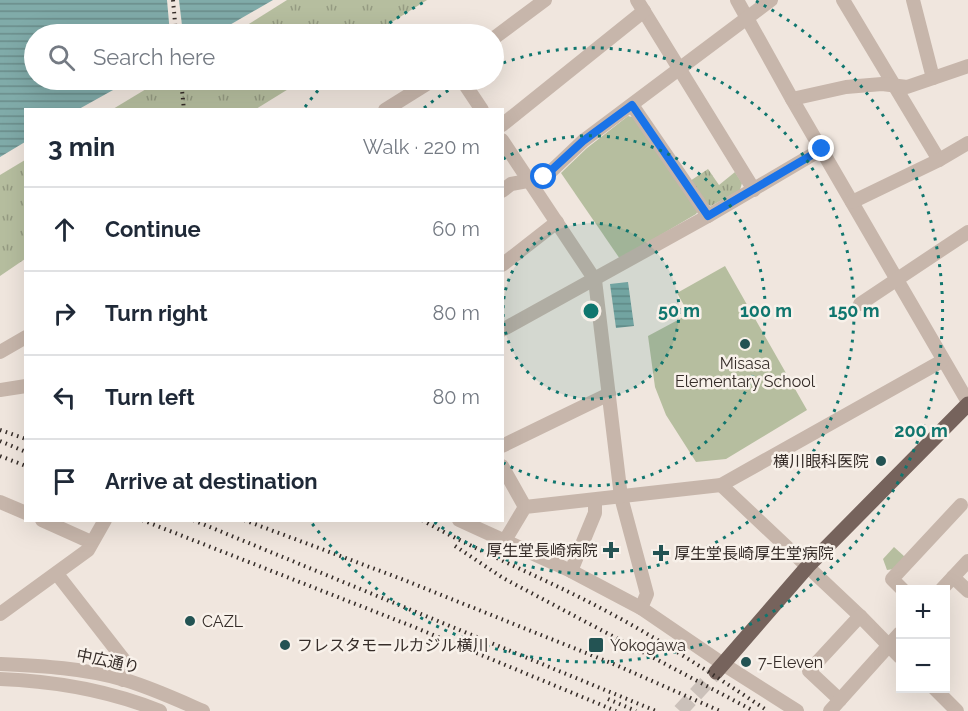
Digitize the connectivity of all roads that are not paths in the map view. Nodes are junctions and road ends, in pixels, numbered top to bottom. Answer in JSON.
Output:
{"nodes":[{"id":1,"x":545,"y":0,"type":"edge"},
{"id":2,"x":737,"y":0,"type":"edge"},
{"id":3,"x":771,"y":0,"type":"edge"},
{"id":4,"x":843,"y":0,"type":"edge"},
{"id":5,"x":913,"y":0,"type":"edge"},
{"id":6,"x":640,"y":6,"type":"edge"},
{"id":7,"x":747,"y":18,"type":"junction"},
{"id":8,"x":504,"y":31,"type":"edge"},
{"id":9,"x":968,"y":66,"type":"edge"},
{"id":10,"x":680,"y":69,"type":"junction"},
{"id":11,"x":933,"y":78,"type":"junction"},
{"id":12,"x":894,"y":86,"type":"junction"},
{"id":13,"x":417,"y":90,"type":"edge"},
{"id":14,"x":469,"y":90,"type":"edge"},
{"id":15,"x":792,"y":99,"type":"junction"},
{"id":16,"x":632,"y":105,"type":"junction"},
{"id":17,"x":388,"y":108,"type":"edge"},
{"id":18,"x":481,"y":108,"type":"edge"},
{"id":19,"x":504,"y":123,"type":"edge"},
{"id":20,"x":968,"y":142,"type":"edge"},
{"id":21,"x":504,"y":143,"type":"edge"},
{"id":22,"x":822,"y":149,"type":"junction"},
{"id":23,"x":939,"y":160,"type":"junction"},
{"id":24,"x":529,"y":180,"type":"junction"},
{"id":25,"x":504,"y":189,"type":"edge"},
{"id":26,"x":754,"y":190,"type":"junction"},
{"id":27,"x":852,"y":202,"type":"junction"},
{"id":28,"x":708,"y":216,"type":"junction"},
{"id":29,"x":557,"y":222,"type":"junction"},
{"id":30,"x":968,"y":232,"type":"edge"},
{"id":31,"x":504,"y":263,"type":"edge"},
{"id":32,"x":595,"y":280,"type":"junction"},
{"id":33,"x":896,"y":280,"type":"junction"},
{"id":34,"x":860,"y":304,"type":"dead end"},
{"id":35,"x":505,"y":324,"type":"edge"},
{"id":36,"x":24,"y":338,"type":"edge"},
{"id":37,"x":0,"y":352,"type":"edge"},
{"id":38,"x":942,"y":361,"type":"junction"},
{"id":39,"x":24,"y":386,"type":"edge"},
{"id":40,"x":0,"y":390,"type":"edge"},
{"id":41,"x":609,"y":394,"type":"junction"},
{"id":42,"x":968,"y":403,"type":"edge"},
{"id":43,"x":504,"y":445,"type":"edge"},
{"id":44,"x":504,"y":470,"type":"edge"},
{"id":45,"x":721,"y":485,"type":"junction"},
{"id":46,"x":621,"y":497,"type":"junction"},
{"id":47,"x":595,"y":500,"type":"junction"},
{"id":48,"x":0,"y":501,"type":"edge"},
{"id":49,"x":961,"y":505,"type":"dead end"},
{"id":50,"x":525,"y":507,"type":"junction"},
{"id":51,"x":24,"y":512,"type":"edge"},
{"id":52,"x":46,"y":522,"type":"edge"},
{"id":53,"x":104,"y":522,"type":"edge"},
{"id":54,"x":463,"y":522,"type":"edge"},
{"id":55,"x":91,"y":542,"type":"junction"},
{"id":56,"x":504,"y":542,"type":"junction"},
{"id":57,"x":968,"y":561,"type":"edge"},
{"id":58,"x":808,"y":566,"type":"junction"},
{"id":59,"x":571,"y":572,"type":"junction"},
{"id":60,"x":57,"y":574,"type":"junction"},
{"id":61,"x":953,"y":577,"type":"junction"},
{"id":62,"x":898,"y":585,"type":"edge"},
{"id":63,"x":946,"y":585,"type":"edge"},
{"id":64,"x":968,"y":591,"type":"edge"},
{"id":65,"x":641,"y":608,"type":"junction"},
{"id":66,"x":0,"y":614,"type":"edge"},
{"id":67,"x":860,"y":616,"type":"junction"},
{"id":68,"x":896,"y":637,"type":"edge"},
{"id":69,"x":888,"y":646,"type":"junction"},
{"id":70,"x":896,"y":653,"type":"edge"},
{"id":71,"x":0,"y":664,"type":"edge"},
{"id":72,"x":719,"y":668,"type":"junction"},
{"id":73,"x":0,"y":679,"type":"edge"},
{"id":74,"x":123,"y":680,"type":"junction"},
{"id":75,"x":939,"y":693,"type":"edge"},
{"id":76,"x":840,"y":700,"type":"junction"},
{"id":77,"x":160,"y":711,"type":"edge"},
{"id":78,"x":203,"y":711,"type":"edge"},
{"id":79,"x":797,"y":711,"type":"edge"},
{"id":80,"x":830,"y":711,"type":"edge"},
{"id":81,"x":957,"y":711,"type":"edge"}],
"edges":[{"from":1,"to":8,"type":"street"},
{"from":2,"to":7,"type":"street"},
{"from":3,"to":7,"type":"street"},
{"from":4,"to":12,"type":"street"},
{"from":5,"to":11,"type":"street"},
{"from":6,"to":10,"type":"street"},
{"from":6,"to":19,"type":"street"},
{"from":7,"to":10,"type":"street"},
{"from":7,"to":15,"type":"street"},
{"from":9,"to":11,"type":"street"},
{"from":10,"to":16,"type":"street"},
{"from":10,"to":26,"type":"street"},
{"from":11,"to":12,"type":"street"},
{"from":12,"to":15,"type":"street"},
{"from":12,"to":23,"type":"street"},
{"from":13,"to":17,"type":"street"},
{"from":14,"to":18,"type":"street"},
{"from":15,"to":22,"type":"street"},
{"from":16,"to":24,"type":"street"},
{"from":16,"to":28,"type":"street"},
{"from":20,"to":23,"type":"street"},
{"from":21,"to":24,"type":"street"},
{"from":22,"to":26,"type":"street"},
{"from":22,"to":27,"type":"street"},
{"from":23,"to":27,"type":"street"},
{"from":24,"to":25,"type":"street"},
{"from":24,"to":29,"type":"street"},
{"from":26,"to":28,"type":"street"},
{"from":27,"to":33,"type":"street"},
{"from":28,"to":32,"type":"street"},
{"from":29,"to":31,"type":"street"},
{"from":29,"to":32,"type":"street"},
{"from":30,"to":33,"type":"street"},
{"from":32,"to":35,"type":"street"},
{"from":32,"to":41,"type":"street"},
{"from":33,"to":34,"type":"street"},
{"from":33,"to":38,"type":"street"},
{"from":36,"to":37,"type":"street"},
{"from":38,"to":42,"type":"street"},
{"from":38,"to":45,"type":"street"},
{"from":39,"to":40,"type":"street"},
{"from":41,"to":43,"type":"street"},
{"from":41,"to":46,"type":"street"},
{"from":42,"to":58,"type":"main road"},
{"from":44,"to":50,"type":"street"},
{"from":45,"to":46,"type":"street"},
{"from":45,"to":58,"type":"street"},
{"from":46,"to":47,"type":"street"},
{"from":46,"to":65,"type":"street"},
{"from":47,"to":50,"type":"street"},
{"from":47,"to":59,"type":"street"},
{"from":48,"to":51,"type":"street"},
{"from":49,"to":62,"type":"street"},
{"from":50,"to":56,"type":"street"},
{"from":52,"to":55,"type":"street"},
{"from":53,"to":55,"type":"street"},
{"from":54,"to":56,"type":"street"},
{"from":55,"to":60,"type":"street"},
{"from":56,"to":59,"type":"street"},
{"from":57,"to":61,"type":"street"},
{"from":58,"to":67,"type":"street"},
{"from":58,"to":72,"type":"main road"},
{"from":59,"to":65,"type":"street"},
{"from":60,"to":66,"type":"street"},
{"from":60,"to":74,"type":"street"},
{"from":61,"to":63,"type":"street"},
{"from":61,"to":64,"type":"street"},
{"from":65,"to":72,"type":"street"},
{"from":67,"to":69,"type":"street"},
{"from":67,"to":76,"type":"street"},
{"from":68,"to":69,"type":"street"},
{"from":69,"to":70,"type":"street"},
{"from":69,"to":76,"type":"street"},
{"from":71,"to":74,"type":"street","name":"中広通り"},
{"from":72,"to":79,"type":"street"},
{"from":73,"to":77,"type":"street"},
{"from":74,"to":78,"type":"street","name":"中広通り"},
{"from":75,"to":81,"type":"street"},
{"from":76,"to":80,"type":"street"}]}
